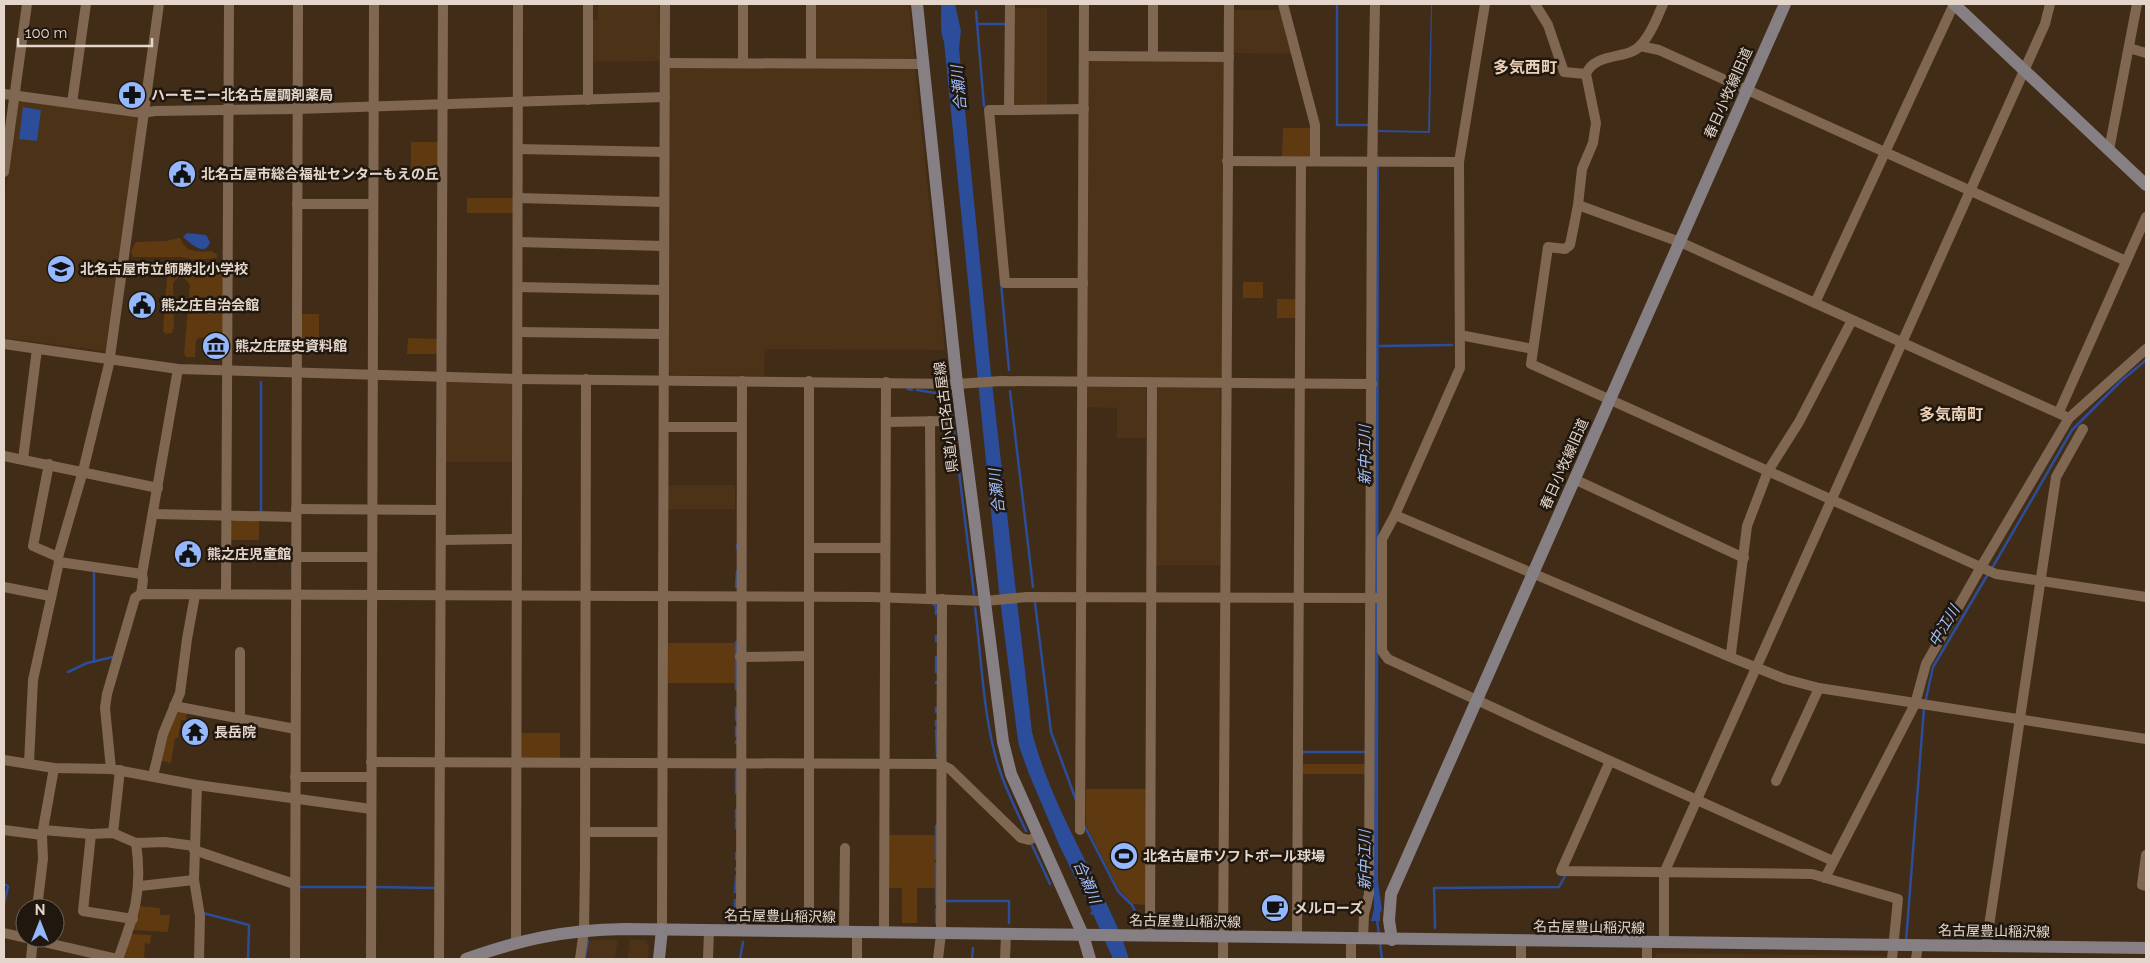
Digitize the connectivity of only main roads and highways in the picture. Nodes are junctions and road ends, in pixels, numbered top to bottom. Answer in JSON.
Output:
{"nodes":[{"id":1,"x":918,"y":4,"type":"edge"},
{"id":2,"x":1784,"y":4,"type":"edge"},
{"id":3,"x":1954,"y":4,"type":"edge"},
{"id":4,"x":2146,"y":185,"type":"edge"},
{"id":5,"x":662,"y":929,"type":"junction"},
{"id":6,"x":1084,"y":935,"type":"junction"},
{"id":7,"x":1390,"y":940,"type":"junction"},
{"id":8,"x":2146,"y":948,"type":"edge"},
{"id":9,"x":466,"y":959,"type":"edge"},
{"id":10,"x":659,"y":959,"type":"edge"},
{"id":11,"x":1090,"y":959,"type":"edge"}],
"edges":[{"from":1,"to":6,"type":"main road","name":"県道小口名古屋線"},
{"from":2,"to":7,"type":"main road","name":"春日小牧線旧道"},
{"from":3,"to":4,"type":"main road"},
{"from":5,"to":6,"type":"main road","name":"名古屋豊山稲沢線"},
{"from":5,"to":9,"type":"main road","name":"名古屋豊山稲沢線"},
{"from":5,"to":10,"type":"main road"},
{"from":6,"to":7,"type":"main road","name":"名古屋豊山稲沢線"},
{"from":6,"to":11,"type":"main road","name":"県道小口名古屋線"},
{"from":7,"to":8,"type":"main road","name":"名古屋豊山稲沢線"}]}
